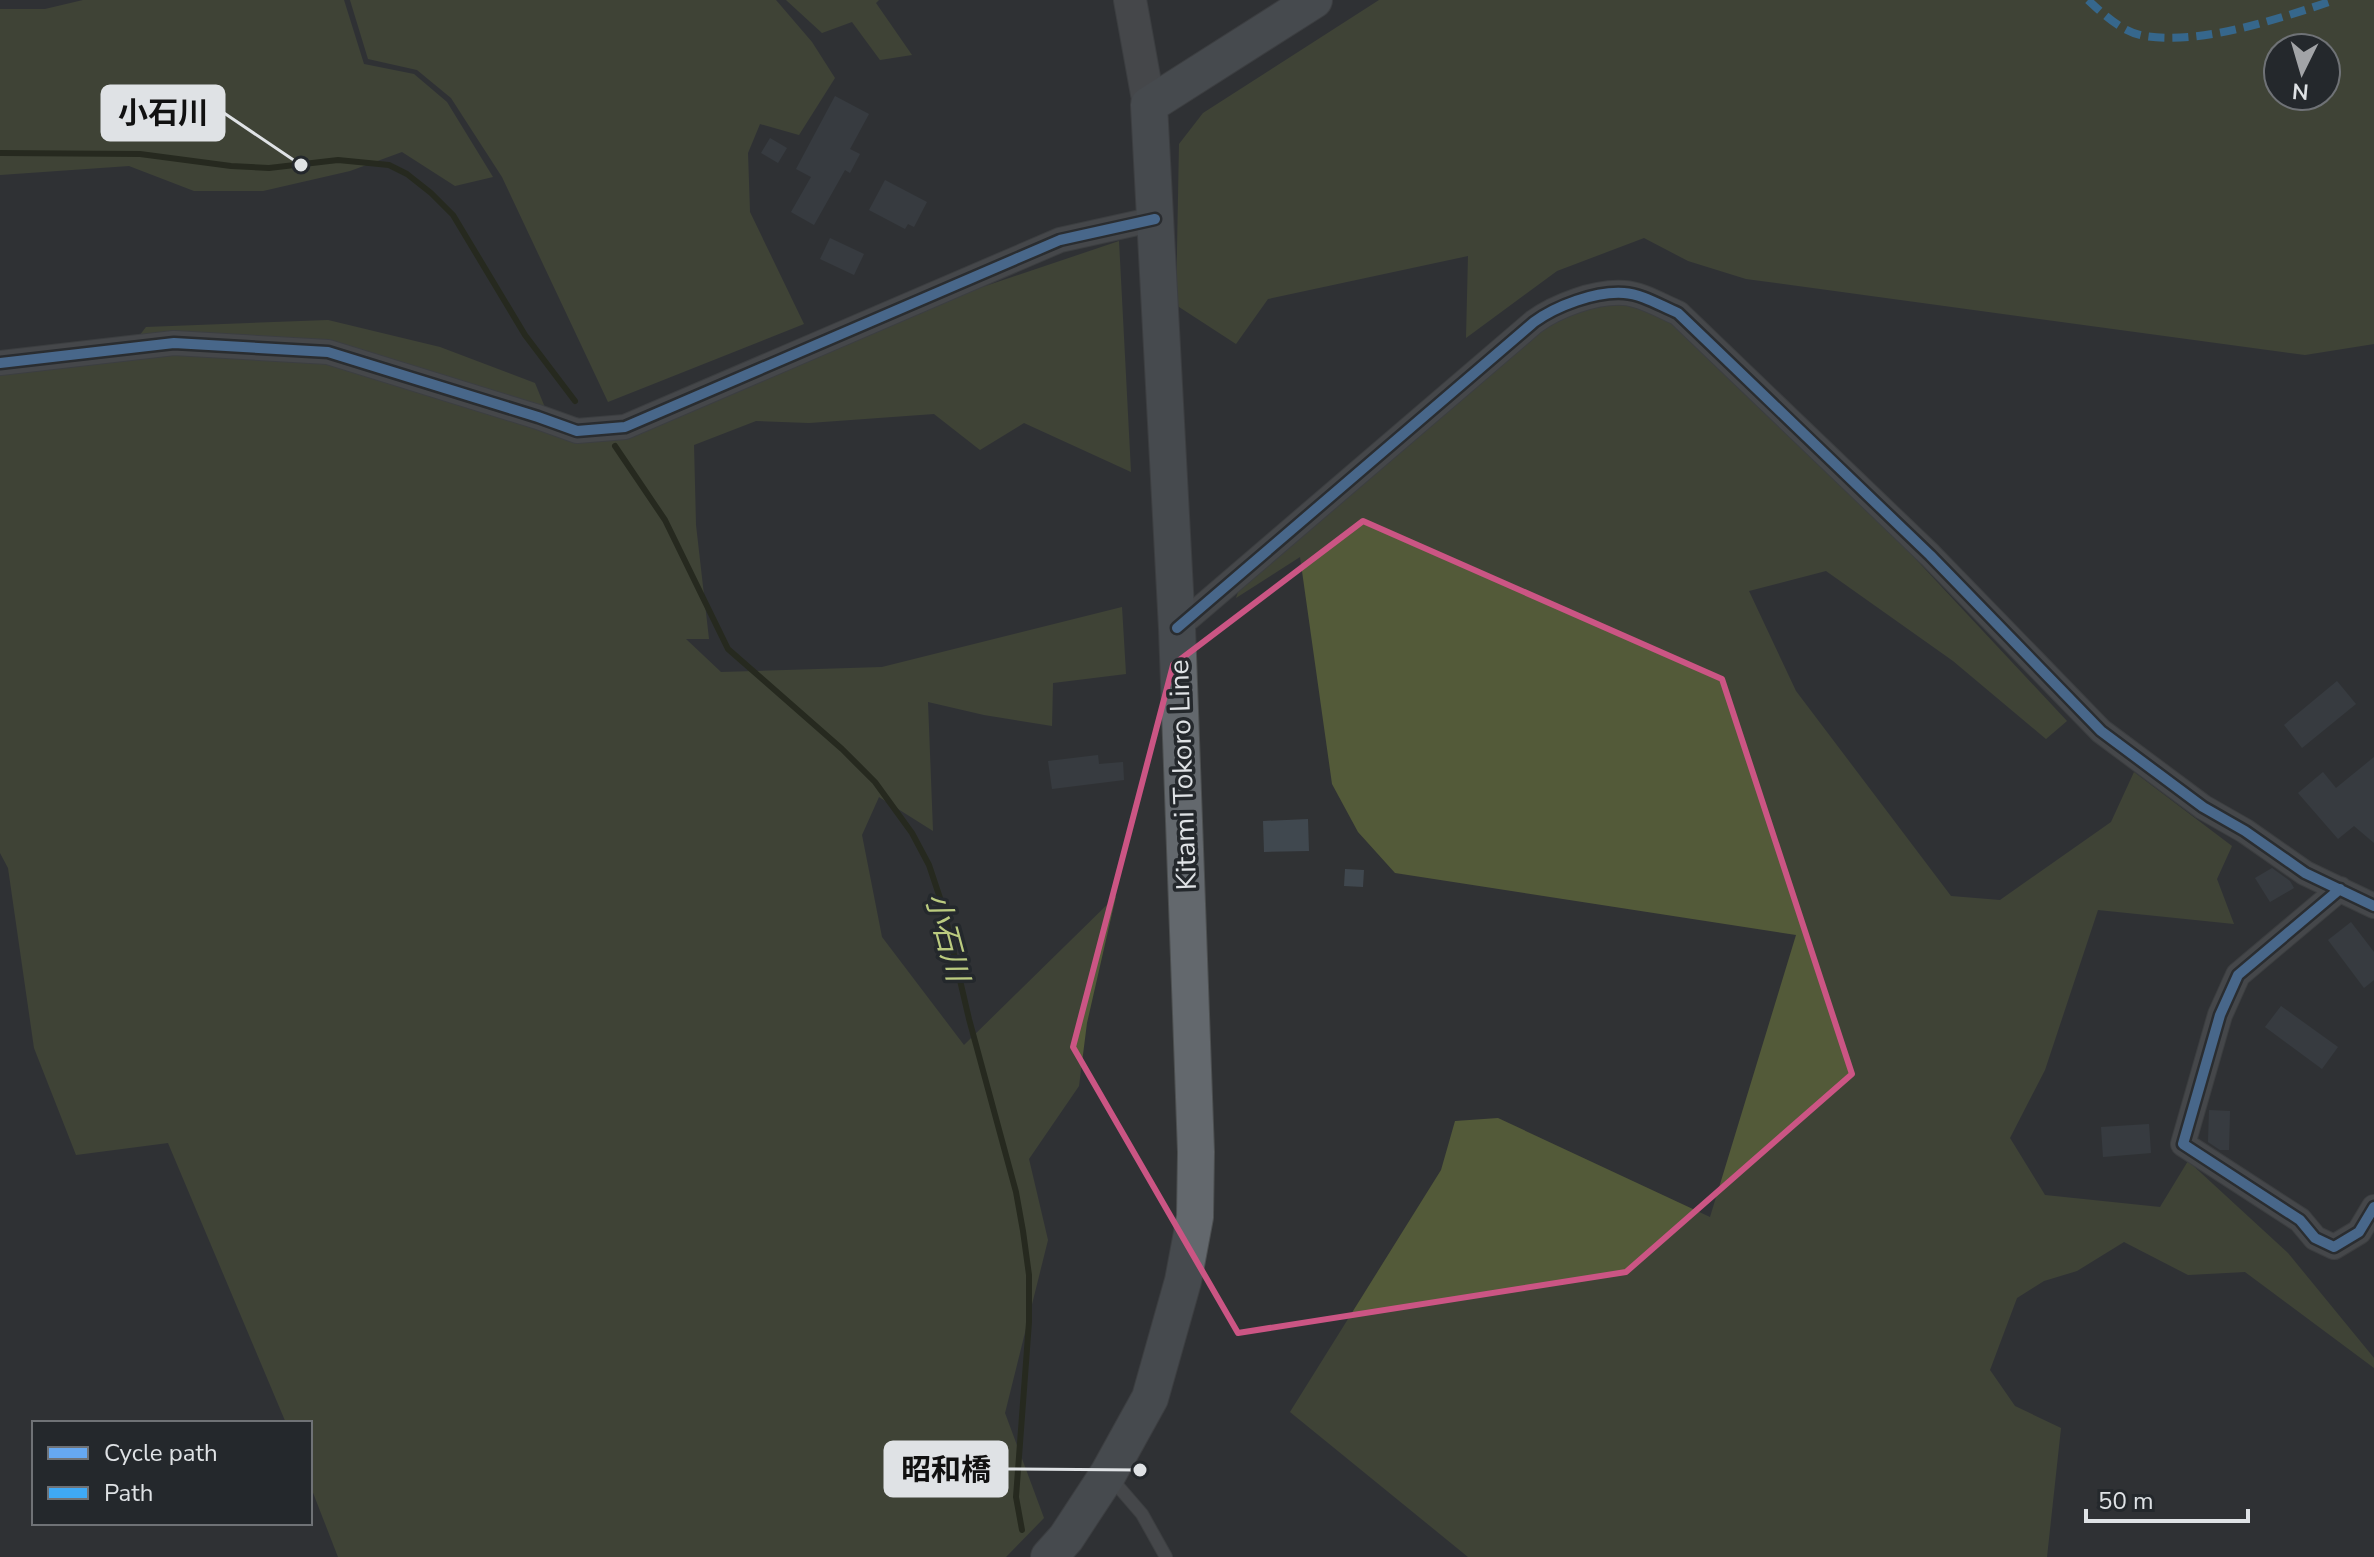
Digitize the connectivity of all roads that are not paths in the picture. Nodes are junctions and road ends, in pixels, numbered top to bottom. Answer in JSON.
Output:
{"nodes":[{"id":1,"x":1130,"y":0,"type":"edge"},
{"id":2,"x":1314,"y":0,"type":"edge"},
{"id":3,"x":1149,"y":105,"type":"junction"},
{"id":4,"x":1155,"y":219,"type":"junction"},
{"id":5,"x":0,"y":363,"type":"edge"},
{"id":6,"x":1177,"y":628,"type":"junction"},
{"id":7,"x":2340,"y":889,"type":"junction"},
{"id":8,"x":2374,"y":906,"type":"edge"},
{"id":9,"x":2374,"y":1207,"type":"edge"},
{"id":10,"x":1108,"y":1474,"type":"junction"},
{"id":11,"x":1049,"y":1557,"type":"edge"},
{"id":12,"x":1166,"y":1557,"type":"edge"}],
"edges":[{"from":1,"to":3,"type":"street"},
{"from":2,"to":3,"type":"main road"},
{"from":3,"to":4,"type":"main road","name":"Kitami Tokoro Line"},
{"from":4,"to":5,"type":"street"},
{"from":4,"to":6,"type":"main road","name":"Kitami Tokoro Line"},
{"from":6,"to":7,"type":"street"},
{"from":6,"to":10,"type":"main road","name":"Kitami Tokoro Line"},
{"from":7,"to":8,"type":"street"},
{"from":7,"to":9,"type":"street"},
{"from":10,"to":11,"type":"main road","name":"Kitami Tokoro Line"},
{"from":10,"to":12,"type":"lane"}]}
